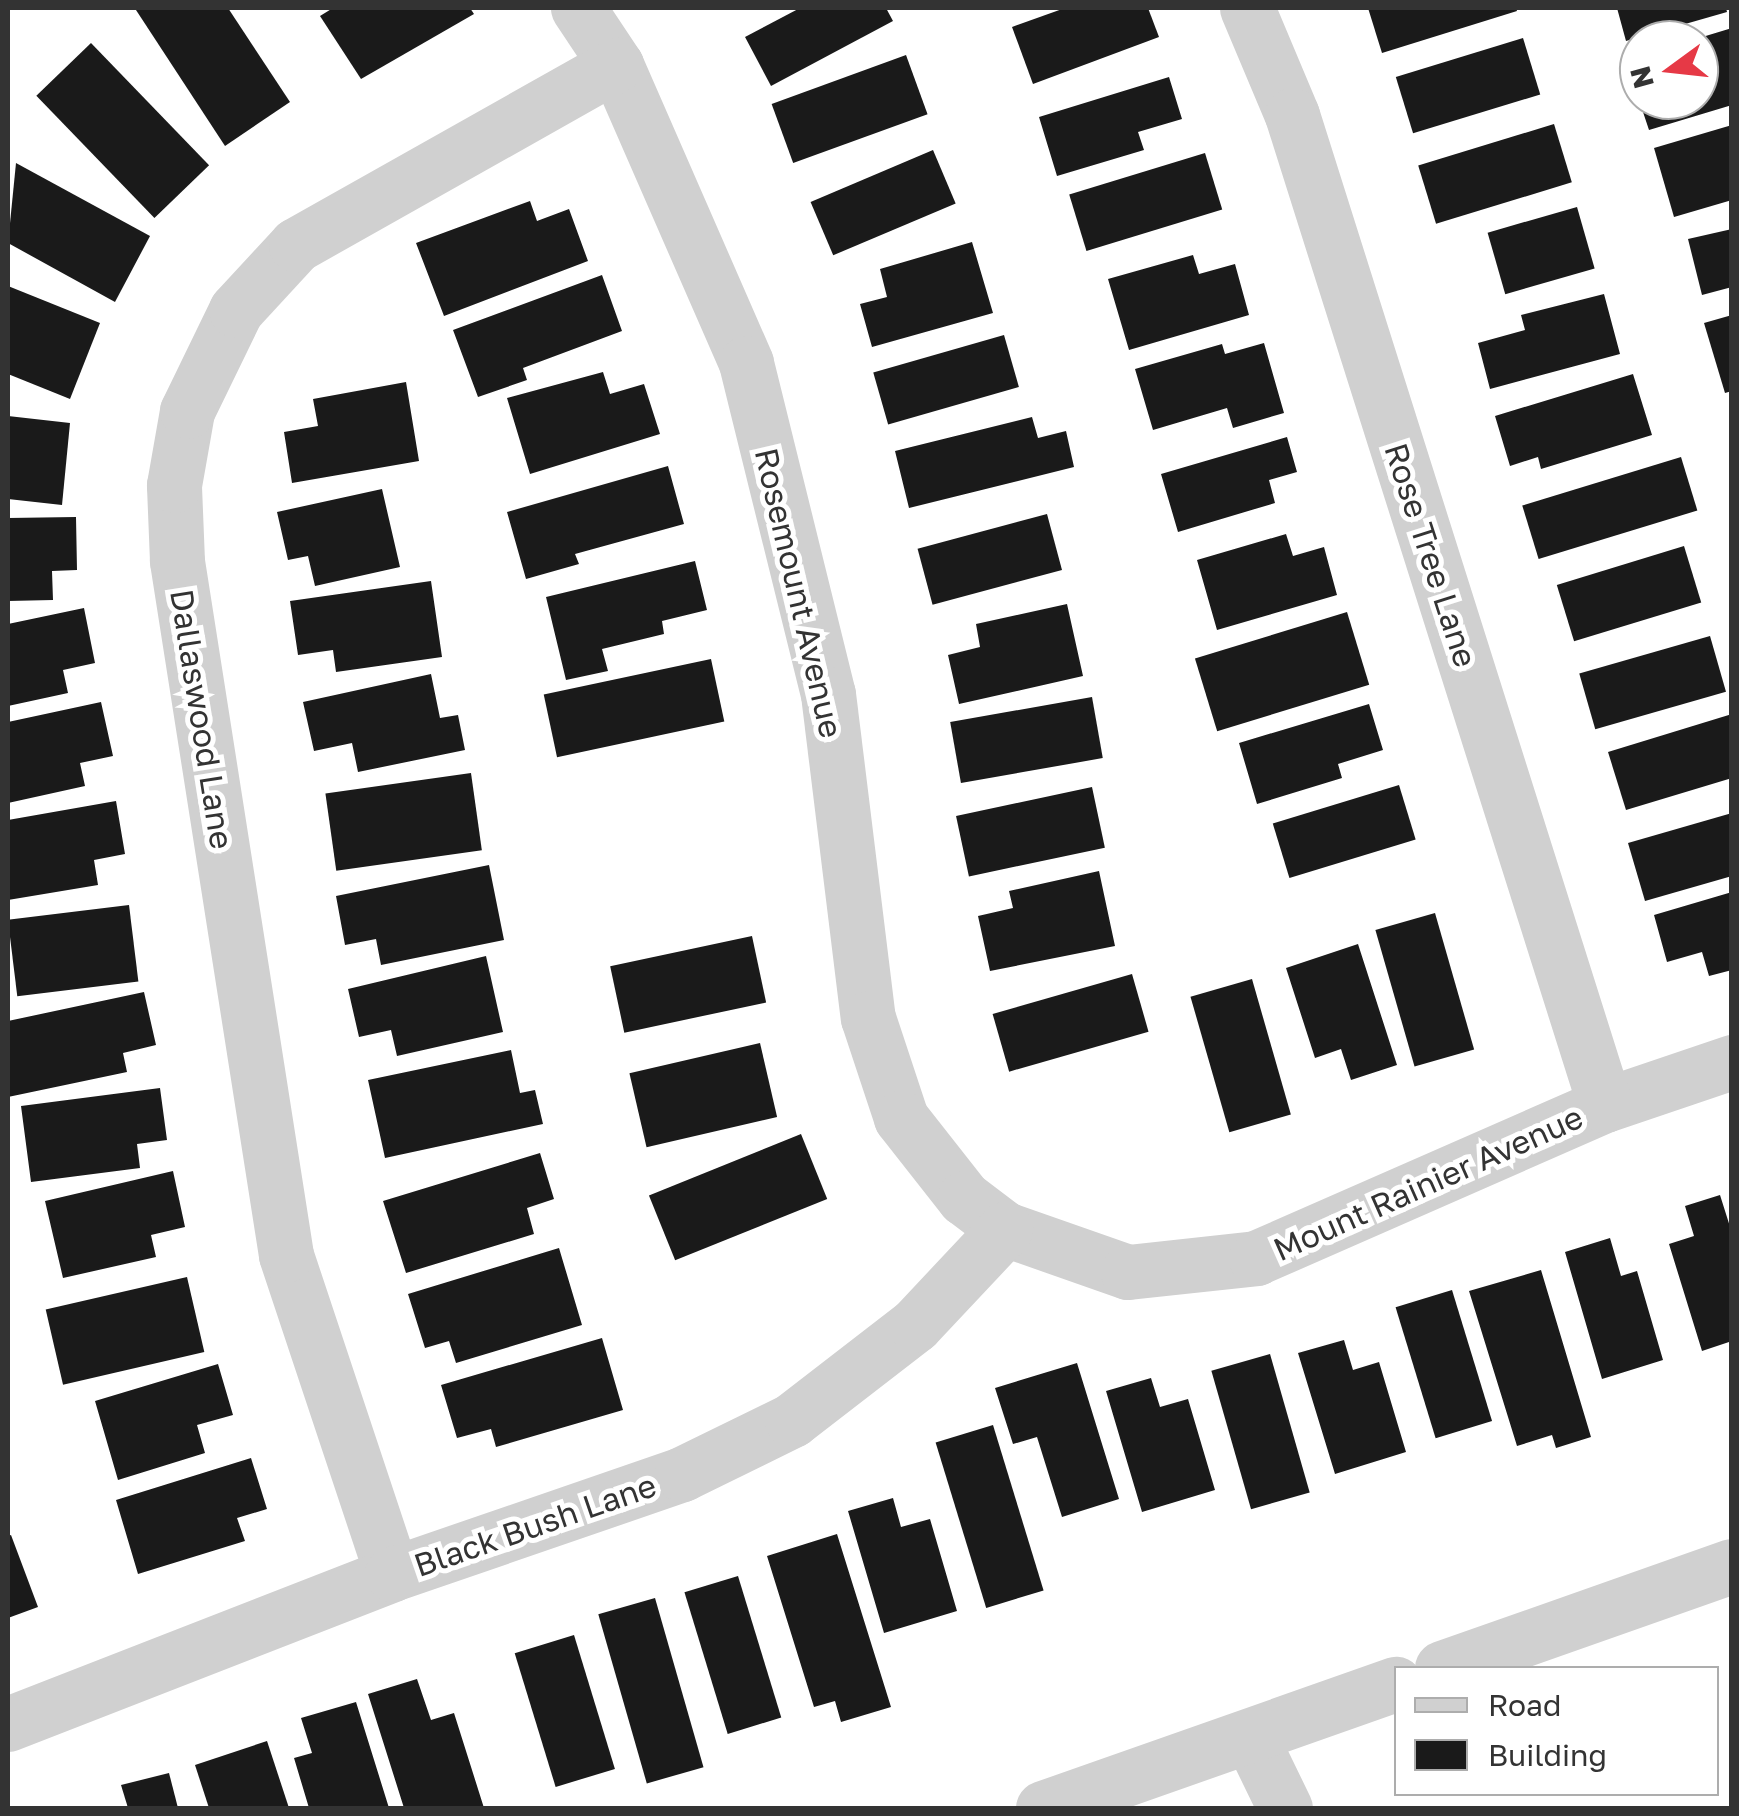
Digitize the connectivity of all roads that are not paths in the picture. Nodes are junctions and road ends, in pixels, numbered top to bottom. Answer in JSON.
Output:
{"nodes":[{"id":1,"x":578,"y":8,"type":"edge"},
{"id":2,"x":1247,"y":8,"type":"edge"},
{"id":3,"x":616,"y":64,"type":"junction"},
{"id":4,"x":1732,"y":1062,"type":"edge"},
{"id":5,"x":1606,"y":1106,"type":"junction"},
{"id":6,"x":1005,"y":1229,"type":"junction"},
{"id":7,"x":1732,"y":1566,"type":"edge"},
{"id":8,"x":392,"y":1574,"type":"junction"},
{"id":9,"x":1448,"y":1666,"type":"edge"},
{"id":10,"x":1394,"y":1685,"type":"edge"},
{"id":11,"x":8,"y":1724,"type":"edge"},
{"id":12,"x":1250,"y":1736,"type":"junction"},
{"id":13,"x":1043,"y":1808,"type":"edge"},
{"id":14,"x":1286,"y":1808,"type":"edge"}],
"edges":[{"from":1,"to":3,"type":"street","name":"Rosemount Avenue"},
{"from":2,"to":5,"type":"street","name":"Rose Tree Lane"},
{"from":3,"to":6,"type":"street","name":"Rosemount Avenue"},
{"from":3,"to":8,"type":"street","name":"Dallaswood Lane"},
{"from":4,"to":5,"type":"street","name":"Mount Rainier Avenue"},
{"from":5,"to":6,"type":"street","name":"Mount Rainier Avenue"},
{"from":6,"to":8,"type":"street","name":"Black Bush Lane"},
{"from":7,"to":9,"type":"street"},
{"from":8,"to":11,"type":"street","name":"Black Bush Lane"},
{"from":10,"to":12,"type":"street"},
{"from":12,"to":13,"type":"street"},
{"from":12,"to":14,"type":"street"}]}
